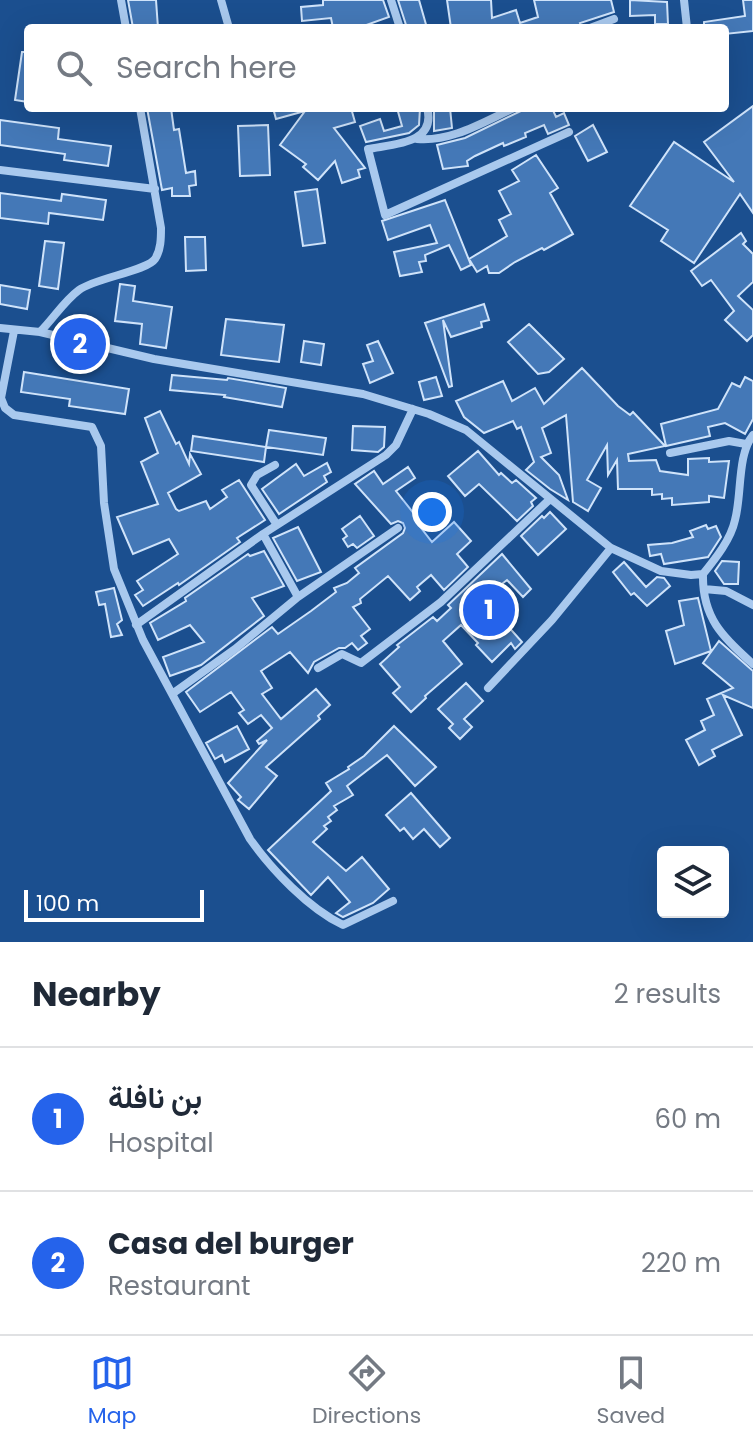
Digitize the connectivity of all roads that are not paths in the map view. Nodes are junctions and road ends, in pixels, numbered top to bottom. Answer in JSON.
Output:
{"nodes":[{"id":1,"x":121,"y":0,"type":"edge"},
{"id":2,"x":221,"y":0,"type":"edge"},
{"id":3,"x":391,"y":0,"type":"edge"},
{"id":4,"x":684,"y":0,"type":"edge"},
{"id":5,"x":614,"y":19,"type":"dead end"},
{"id":6,"x":125,"y":24,"type":"edge"},
{"id":7,"x":228,"y":24,"type":"edge"},
{"id":8,"x":399,"y":24,"type":"edge"},
{"id":9,"x":601,"y":24,"type":"edge"},
{"id":10,"x":687,"y":24,"type":"edge"},
{"id":11,"x":141,"y":112,"type":"edge"},
{"id":12,"x":428,"y":112,"type":"edge"},
{"id":13,"x":505,"y":112,"type":"edge"},
{"id":14,"x":569,"y":132,"type":"dead end"},
{"id":15,"x":417,"y":139,"type":"junction"},
{"id":16,"x":0,"y":170,"type":"edge"},
{"id":17,"x":155,"y":189,"type":"junction"},
{"id":18,"x":0,"y":328,"type":"edge"},
{"id":19,"x":14,"y":331,"type":"junction"},
{"id":20,"x":40,"y":332,"type":"junction"},
{"id":21,"x":413,"y":409,"type":"junction"},
{"id":22,"x":753,"y":435,"type":"edge"},
{"id":23,"x":746,"y":444,"type":"junction"},
{"id":24,"x":670,"y":453,"type":"dead end"},
{"id":25,"x":275,"y":465,"type":"dead end"},
{"id":26,"x":550,"y":499,"type":"junction"},
{"id":27,"x":277,"y":525,"type":"junction"},
{"id":28,"x":398,"y":528,"type":"dead end"},
{"id":29,"x":263,"y":534,"type":"junction"},
{"id":30,"x":611,"y":548,"type":"junction"},
{"id":31,"x":703,"y":574,"type":"junction"},
{"id":32,"x":704,"y":589,"type":"junction"},
{"id":33,"x":298,"y":597,"type":"junction"},
{"id":34,"x":753,"y":605,"type":"edge"},
{"id":35,"x":136,"y":625,"type":"junction"},
{"id":36,"x":753,"y":664,"type":"edge"},
{"id":37,"x":318,"y":668,"type":"dead end"},
{"id":38,"x":488,"y":688,"type":"dead end"},
{"id":39,"x":172,"y":694,"type":"junction"},
{"id":40,"x":393,"y":901,"type":"dead end"}],
"edges":[{"from":1,"to":6,"type":"street"},
{"from":2,"to":7,"type":"street"},
{"from":3,"to":8,"type":"street"},
{"from":4,"to":10,"type":"street"},
{"from":5,"to":9,"type":"street"},
{"from":11,"to":17,"type":"street"},
{"from":12,"to":15,"type":"street"},
{"from":13,"to":15,"type":"street"},
{"from":14,"to":15,"type":"street"},
{"from":16,"to":17,"type":"street"},
{"from":17,"to":20,"type":"street"},
{"from":18,"to":19,"type":"street"},
{"from":19,"to":20,"type":"street"},
{"from":19,"to":35,"type":"street"},
{"from":20,"to":21,"type":"street"},
{"from":21,"to":26,"type":"street"},
{"from":21,"to":27,"type":"street"},
{"from":22,"to":23,"type":"street"},
{"from":23,"to":24,"type":"street"},
{"from":23,"to":31,"type":"street"},
{"from":25,"to":27,"type":"street"},
{"from":26,"to":30,"type":"street"},
{"from":26,"to":37,"type":"street"},
{"from":27,"to":29,"type":"street"},
{"from":28,"to":33,"type":"street"},
{"from":29,"to":33,"type":"street"},
{"from":29,"to":35,"type":"street"},
{"from":30,"to":31,"type":"street"},
{"from":30,"to":38,"type":"street"},
{"from":31,"to":32,"type":"street"},
{"from":32,"to":34,"type":"street"},
{"from":32,"to":36,"type":"street"},
{"from":33,"to":39,"type":"street"},
{"from":35,"to":39,"type":"street"},
{"from":39,"to":40,"type":"street"}]}
